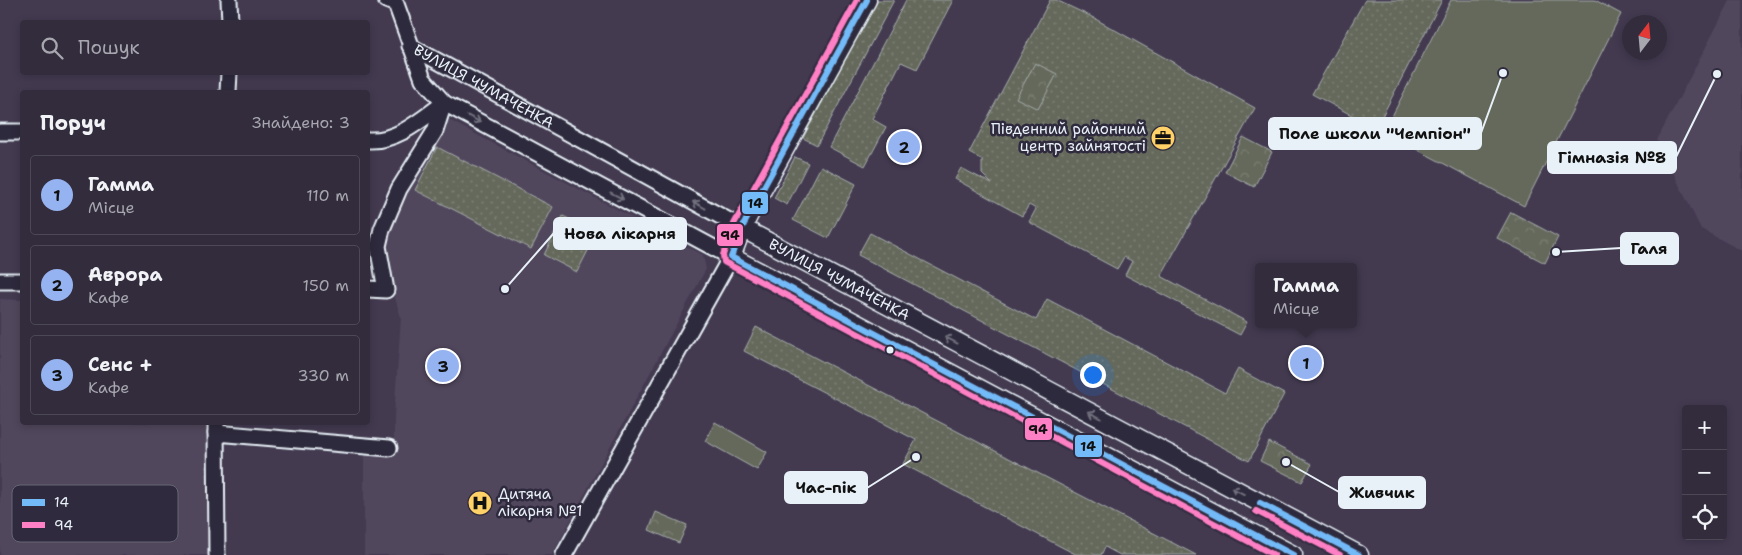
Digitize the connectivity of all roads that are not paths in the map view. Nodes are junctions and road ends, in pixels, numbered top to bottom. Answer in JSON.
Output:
{"nodes":[{"id":1,"x":229,"y":0,"type":"edge"},
{"id":2,"x":386,"y":0,"type":"edge"},
{"id":3,"x":867,"y":0,"type":"edge"},
{"id":4,"x":230,"y":20,"type":"edge"},
{"id":5,"x":410,"y":46,"type":"junction"},
{"id":6,"x":229,"y":75,"type":"edge"},
{"id":7,"x":228,"y":90,"type":"edge"},
{"id":8,"x":444,"y":103,"type":"junction"},
{"id":9,"x":0,"y":132,"type":"edge"},
{"id":10,"x":20,"y":132,"type":"edge"},
{"id":11,"x":370,"y":140,"type":"edge"},
{"id":12,"x":742,"y":228,"type":"junction"},
{"id":13,"x":731,"y":257,"type":"junction"},
{"id":14,"x":0,"y":281,"type":"edge"},
{"id":15,"x":20,"y":281,"type":"edge"},
{"id":16,"x":370,"y":289,"type":"edge"},
{"id":17,"x":216,"y":428,"type":"edge"},
{"id":18,"x":389,"y":448,"type":"dead end"},
{"id":19,"x":217,"y":555,"type":"edge"},
{"id":20,"x":564,"y":555,"type":"edge"},
{"id":21,"x":1293,"y":555,"type":"edge"},
{"id":22,"x":1359,"y":555,"type":"edge"}],
"edges":[{"from":1,"to":4,"type":"street"},
{"from":2,"to":5,"type":"street"},
{"from":3,"to":12,"type":"street"},
{"from":5,"to":8,"type":"street","name":"ВУЛИЦЯ ЧУМАЧЕНКА"},
{"from":12,"to":5,"type":"street","name":"ВУЛИЦЯ ЧУМАЧЕНКА","one_way":true},
{"from":6,"to":7,"type":"street"},
{"from":8,"to":11,"type":"street"},
{"from":8,"to":13,"type":"street","name":"ВУЛИЦЯ ЧУМАЧЕНКА","one_way":true},
{"from":8,"to":16,"type":"street"},
{"from":9,"to":10,"type":"street"},
{"from":12,"to":13,"type":"street"},
{"from":22,"to":12,"type":"street","name":"ВУЛИЦЯ ЧУМАЧЕНКА","one_way":true},
{"from":13,"to":20,"type":"street"},
{"from":13,"to":21,"type":"street","name":"ВУЛИЦЯ ЧУМАЧЕНКА"},
{"from":14,"to":15,"type":"street"},
{"from":17,"to":18,"type":"street"},
{"from":17,"to":19,"type":"street"}]}
